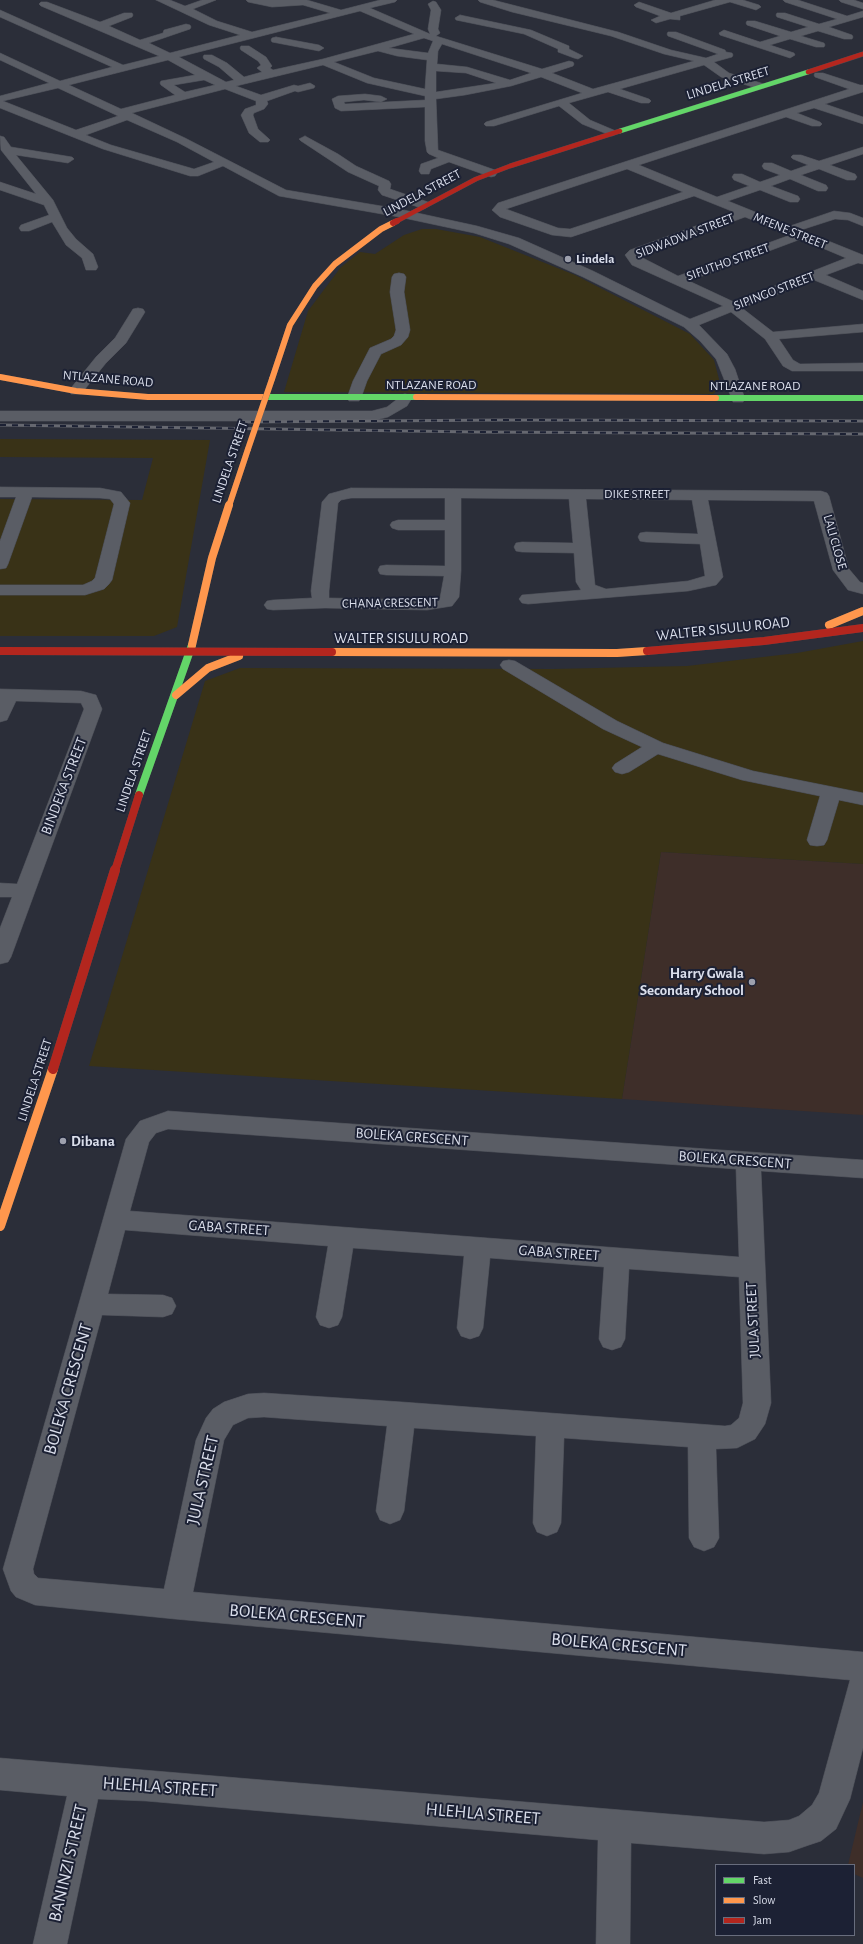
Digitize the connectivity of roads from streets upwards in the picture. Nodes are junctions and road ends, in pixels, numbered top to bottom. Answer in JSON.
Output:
{"nodes":[{"id":1,"x":60,"y":0,"type":"edge"},
{"id":2,"x":211,"y":0,"type":"edge"},
{"id":3,"x":251,"y":0,"type":"edge"},
{"id":4,"x":335,"y":0,"type":"edge"},
{"id":5,"x":393,"y":0,"type":"edge"},
{"id":6,"x":483,"y":0,"type":"edge"},
{"id":7,"x":726,"y":0,"type":"edge"},
{"id":8,"x":733,"y":0,"type":"edge"},
{"id":9,"x":788,"y":0,"type":"edge"},
{"id":10,"x":844,"y":0,"type":"edge"},
{"id":11,"x":166,"y":2,"type":"edge"},
{"id":12,"x":196,"y":2,"type":"edge"},
{"id":13,"x":686,"y":2,"type":"dead end"},
{"id":14,"x":404,"y":3,"type":"dead end"},
{"id":15,"x":184,"y":4,"type":"edge"},
{"id":16,"x":298,"y":4,"type":"edge"},
{"id":17,"x":433,"y":4,"type":"dead end"},
{"id":18,"x":639,"y":5,"type":"dead end"},
{"id":19,"x":319,"y":6,"type":"junction"},
{"id":20,"x":863,"y":6,"type":"edge"},
{"id":21,"x":700,"y":7,"type":"junction"},
{"id":22,"x":756,"y":7,"type":"dead end"},
{"id":23,"x":361,"y":8,"type":"junction"},
{"id":24,"x":15,"y":9,"type":"dead end"},
{"id":25,"x":342,"y":12,"type":"junction"},
{"id":26,"x":721,"y":14,"type":"dead end"},
{"id":27,"x":863,"y":14,"type":"edge"},
{"id":28,"x":128,"y":15,"type":"dead end"},
{"id":29,"x":781,"y":15,"type":"dead end"},
{"id":30,"x":671,"y":16,"type":"junction"},
{"id":31,"x":282,"y":17,"type":"dead end"},
{"id":32,"x":460,"y":18,"type":"junction"},
{"id":33,"x":847,"y":18,"type":"junction"},
{"id":34,"x":656,"y":20,"type":"dead end"},
{"id":35,"x":685,"y":20,"type":"dead end"},
{"id":36,"x":751,"y":23,"type":"dead end"},
{"id":37,"x":863,"y":23,"type":"edge"},
{"id":38,"x":576,"y":24,"type":"junction"},
{"id":39,"x":100,"y":26,"type":"junction"},
{"id":40,"x":186,"y":27,"type":"dead end"},
{"id":41,"x":818,"y":27,"type":"junction"},
{"id":42,"x":236,"y":30,"type":"junction"},
{"id":43,"x":440,"y":33,"type":"junction"},
{"id":44,"x":724,"y":33,"type":"dead end"},
{"id":45,"x":672,"y":34,"type":"dead end"},
{"id":46,"x":250,"y":35,"type":"junction"},
{"id":47,"x":200,"y":36,"type":"dead end"},
{"id":48,"x":789,"y":36,"type":"junction"},
{"id":49,"x":848,"y":36,"type":"dead end"},
{"id":50,"x":540,"y":37,"type":"junction"},
{"id":51,"x":153,"y":39,"type":"junction"},
{"id":52,"x":183,"y":39,"type":"dead end"},
{"id":53,"x":522,"y":41,"type":"dead end"},
{"id":54,"x":139,"y":43,"type":"junction"},
{"id":55,"x":267,"y":43,"type":"junction"},
{"id":56,"x":216,"y":44,"type":"junction"},
{"id":57,"x":759,"y":45,"type":"junction"},
{"id":58,"x":820,"y":45,"type":"dead end"},
{"id":59,"x":378,"y":47,"type":"junction"},
{"id":60,"x":319,"y":48,"type":"dead end"},
{"id":61,"x":497,"y":48,"type":"dead end"},
{"id":62,"x":478,"y":52,"type":"junction"},
{"id":63,"x":224,"y":54,"type":"dead end"},
{"id":64,"x":863,"y":54,"type":"edge"},
{"id":65,"x":790,"y":55,"type":"dead end"},
{"id":66,"x":0,"y":56,"type":"edge"},
{"id":67,"x":169,"y":56,"type":"junction"},
{"id":68,"x":208,"y":57,"type":"junction"},
{"id":69,"x":705,"y":61,"type":"junction"},
{"id":70,"x":324,"y":62,"type":"junction"},
{"id":71,"x":431,"y":62,"type":"junction"},
{"id":72,"x":182,"y":63,"type":"junction"},
{"id":73,"x":224,"y":66,"type":"junction"},
{"id":74,"x":122,"y":68,"type":"junction"},
{"id":75,"x":201,"y":73,"type":"junction"},
{"id":76,"x":277,"y":73,"type":"junction"},
{"id":77,"x":542,"y":74,"type":"junction"},
{"id":78,"x":819,"y":75,"type":"dead end"},
{"id":79,"x":242,"y":81,"type":"junction"},
{"id":80,"x":511,"y":83,"type":"junction"},
{"id":81,"x":59,"y":84,"type":"junction"},
{"id":82,"x":226,"y":85,"type":"junction"},
{"id":83,"x":0,"y":86,"type":"edge"},
{"id":84,"x":760,"y":86,"type":"junction"},
{"id":85,"x":608,"y":88,"type":"junction"},
{"id":86,"x":861,"y":89,"type":"edge"},
{"id":87,"x":592,"y":93,"type":"junction"},
{"id":88,"x":18,"y":94,"type":"junction"},
{"id":89,"x":510,"y":95,"type":"dead end"},
{"id":90,"x":183,"y":96,"type":"junction"},
{"id":91,"x":431,"y":97,"type":"junction"},
{"id":92,"x":0,"y":99,"type":"edge"},
{"id":93,"x":381,"y":99,"type":"dead end"},
{"id":94,"x":261,"y":100,"type":"junction"},
{"id":95,"x":645,"y":101,"type":"dead end"},
{"id":96,"x":792,"y":101,"type":"dead end"},
{"id":97,"x":811,"y":101,"type":"junction"},
{"id":98,"x":562,"y":103,"type":"junction"},
{"id":99,"x":0,"y":104,"type":"edge"},
{"id":100,"x":763,"y":109,"type":"dead end"},
{"id":101,"x":863,"y":109,"type":"edge"},
{"id":102,"x":14,"y":111,"type":"junction"},
{"id":103,"x":784,"y":114,"type":"junction"},
{"id":104,"x":0,"y":115,"type":"edge"},
{"id":105,"x":124,"y":115,"type":"junction"},
{"id":106,"x":846,"y":115,"type":"junction"},
{"id":107,"x":735,"y":118,"type":"dead end"},
{"id":108,"x":863,"y":121,"type":"edge"},
{"id":109,"x":755,"y":123,"type":"junction"},
{"id":110,"x":490,"y":124,"type":"dead end"},
{"id":111,"x":816,"y":124,"type":"dead end"},
{"id":112,"x":709,"y":128,"type":"dead end"},
{"id":113,"x":777,"y":129,"type":"dead end"},
{"id":114,"x":612,"y":133,"type":"junction"},
{"id":115,"x":727,"y":133,"type":"junction"},
{"id":116,"x":74,"y":135,"type":"junction"},
{"id":117,"x":745,"y":137,"type":"dead end"},
{"id":118,"x":679,"y":138,"type":"dead end"},
{"id":119,"x":264,"y":140,"type":"dead end"},
{"id":120,"x":305,"y":140,"type":"dead end"},
{"id":121,"x":697,"y":142,"type":"junction"},
{"id":122,"x":861,"y":143,"type":"edge"},
{"id":123,"x":650,"y":147,"type":"dead end"},
{"id":124,"x":715,"y":147,"type":"dead end"},
{"id":125,"x":3,"y":148,"type":"edge"},
{"id":126,"x":833,"y":149,"type":"dead end"},
{"id":127,"x":668,"y":152,"type":"junction"},
{"id":128,"x":848,"y":155,"type":"junction"},
{"id":129,"x":686,"y":156,"type":"dead end"},
{"id":130,"x":797,"y":156,"type":"dead end"},
{"id":131,"x":450,"y":158,"type":"junction"},
{"id":132,"x":68,"y":160,"type":"dead end"},
{"id":133,"x":863,"y":160,"type":"edge"},
{"id":134,"x":628,"y":161,"type":"junction"},
{"id":135,"x":224,"y":162,"type":"junction"},
{"id":136,"x":820,"y":165,"type":"junction"},
{"id":137,"x":768,"y":166,"type":"dead end"},
{"id":138,"x":589,"y":167,"type":"dead end"},
{"id":139,"x":180,"y":170,"type":"junction"},
{"id":140,"x":426,"y":171,"type":"dead end"},
{"id":141,"x":491,"y":173,"type":"junction"},
{"id":142,"x":603,"y":173,"type":"junction"},
{"id":143,"x":790,"y":175,"type":"junction"},
{"id":144,"x":162,"y":177,"type":"dead end"},
{"id":145,"x":557,"y":177,"type":"dead end"},
{"id":146,"x":738,"y":177,"type":"dead end"},
{"id":147,"x":851,"y":177,"type":"dead end"},
{"id":148,"x":572,"y":184,"type":"junction"},
{"id":149,"x":0,"y":186,"type":"edge"},
{"id":150,"x":761,"y":186,"type":"junction"},
{"id":151,"x":525,"y":188,"type":"dead end"},
{"id":152,"x":822,"y":188,"type":"dead end"},
{"id":153,"x":694,"y":192,"type":"junction"},
{"id":154,"x":538,"y":194,"type":"junction"},
{"id":155,"x":645,"y":196,"type":"dead end"},
{"id":156,"x":794,"y":199,"type":"dead end"},
{"id":157,"x":716,"y":201,"type":"junction"},
{"id":158,"x":49,"y":203,"type":"junction"},
{"id":159,"x":662,"y":203,"type":"junction"},
{"id":160,"x":424,"y":205,"type":"junction"},
{"id":161,"x":608,"y":205,"type":"dead end"},
{"id":162,"x":744,"y":213,"type":"junction"},
{"id":163,"x":407,"y":214,"type":"junction"},
{"id":164,"x":629,"y":214,"type":"junction"},
{"id":165,"x":576,"y":216,"type":"dead end"},
{"id":166,"x":57,"y":217,"type":"junction"},
{"id":167,"x":863,"y":222,"type":"edge"},
{"id":168,"x":597,"y":225,"type":"junction"},
{"id":169,"x":25,"y":228,"type":"dead end"},
{"id":170,"x":795,"y":233,"type":"junction"},
{"id":171,"x":860,"y":259,"type":"edge"},
{"id":172,"x":91,"y":267,"type":"dead end"},
{"id":173,"x":815,"y":275,"type":"junction"},
{"id":174,"x":399,"y":277,"type":"dead end"},
{"id":175,"x":677,"y":281,"type":"junction"},
{"id":176,"x":863,"y":296,"type":"edge"},
{"id":177,"x":732,"y":307,"type":"junction"},
{"id":178,"x":138,"y":312,"type":"dead end"},
{"id":179,"x":856,"y":315,"type":"dead end"},
{"id":180,"x":689,"y":324,"type":"junction"},
{"id":181,"x":856,"y":329,"type":"edge"},
{"id":182,"x":770,"y":336,"type":"junction"},
{"id":183,"x":863,"y":367,"type":"edge"},
{"id":184,"x":0,"y":377,"type":"edge"},
{"id":185,"x":76,"y":391,"type":"junction"},
{"id":186,"x":354,"y":398,"type":"junction"},
{"id":187,"x":404,"y":398,"type":"junction"},
{"id":188,"x":863,"y":398,"type":"edge"},
{"id":189,"x":738,"y":399,"type":"junction"},
{"id":190,"x":0,"y":416,"type":"edge"},
{"id":191,"x":0,"y":492,"type":"edge"},
{"id":192,"x":26,"y":492,"type":"junction"},
{"id":193,"x":453,"y":494,"type":"junction"},
{"id":194,"x":577,"y":494,"type":"junction"},
{"id":195,"x":698,"y":495,"type":"junction"},
{"id":196,"x":821,"y":496,"type":"joint"},
{"id":197,"x":398,"y":525,"type":"dead end"},
{"id":198,"x":453,"y":525,"type":"junction"},
{"id":199,"x":646,"y":537,"type":"dead end"},
{"id":200,"x":707,"y":539,"type":"junction"},
{"id":201,"x":522,"y":547,"type":"dead end"},
{"id":202,"x":583,"y":548,"type":"junction"},
{"id":203,"x":0,"y":564,"type":"edge"},
{"id":204,"x":386,"y":570,"type":"dead end"},
{"id":205,"x":453,"y":571,"type":"junction"},
{"id":206,"x":858,"y":588,"type":"edge"},
{"id":207,"x":0,"y":590,"type":"edge"},
{"id":208,"x":604,"y":594,"type":"junction"},
{"id":209,"x":528,"y":599,"type":"dead end"},
{"id":210,"x":863,"y":602,"type":"edge"},
{"id":211,"x":325,"y":603,"type":"junction"},
{"id":212,"x":273,"y":605,"type":"dead end"},
{"id":213,"x":863,"y":611,"type":"edge"},
{"id":214,"x":863,"y":628,"type":"edge"},
{"id":215,"x":802,"y":635,"type":"junction"},
{"id":216,"x":0,"y":651,"type":"edge"},
{"id":217,"x":190,"y":652,"type":"junction"},
{"id":218,"x":253,"y":652,"type":"junction"},
{"id":219,"x":509,"y":665,"type":"dead end"},
{"id":220,"x":5,"y":695,"type":"edge"},
{"id":221,"x":175,"y":696,"type":"junction"},
{"id":222,"x":0,"y":716,"type":"edge"},
{"id":223,"x":656,"y":747,"type":"junction"},
{"id":224,"x":622,"y":768,"type":"dead end"},
{"id":225,"x":831,"y":794,"type":"junction"},
{"id":226,"x":863,"y":799,"type":"edge"},
{"id":227,"x":817,"y":840,"type":"dead end"},
{"id":228,"x":0,"y":890,"type":"edge"},
{"id":229,"x":25,"y":891,"type":"junction"},
{"id":230,"x":0,"y":957,"type":"edge"},
{"id":231,"x":748,"y":1161,"type":"junction"},
{"id":232,"x":863,"y":1169,"type":"edge"},
{"id":233,"x":116,"y":1220,"type":"junction"},
{"id":234,"x":0,"y":1226,"type":"edge"},
{"id":235,"x":342,"y":1237,"type":"junction"},
{"id":236,"x":478,"y":1247,"type":"junction"},
{"id":237,"x":617,"y":1257,"type":"junction"},
{"id":238,"x":751,"y":1268,"type":"junction"},
{"id":239,"x":92,"y":1304,"type":"junction"},
{"id":240,"x":162,"y":1306,"type":"dead end"},
{"id":241,"x":329,"y":1317,"type":"dead end"},
{"id":242,"x":470,"y":1328,"type":"dead end"},
{"id":243,"x":612,"y":1338,"type":"dead end"},
{"id":244,"x":402,"y":1414,"type":"junction"},
{"id":245,"x":550,"y":1425,"type":"junction"},
{"id":246,"x":702,"y":1436,"type":"junction"},
{"id":247,"x":390,"y":1511,"type":"dead end"},
{"id":248,"x":547,"y":1523,"type":"dead end"},
{"id":249,"x":704,"y":1538,"type":"dead end"},
{"id":250,"x":176,"y":1605,"type":"junction"},
{"id":251,"x":863,"y":1667,"type":"edge"},
{"id":252,"x":863,"y":1686,"type":"edge"},
{"id":253,"x":0,"y":1774,"type":"edge"},
{"id":254,"x":86,"y":1782,"type":"junction"},
{"id":255,"x":615,"y":1825,"type":"junction"},
{"id":256,"x":50,"y":1944,"type":"edge"},
{"id":257,"x":613,"y":1944,"type":"edge"}],
"edges":[{"from":1,"to":39,"type":"street"},
{"from":2,"to":12,"type":"street"},
{"from":3,"to":16,"type":"street"},
{"from":4,"to":19,"type":"street"},
{"from":5,"to":14,"type":"street"},
{"from":5,"to":23,"type":"street"},
{"from":6,"to":32,"type":"street"},
{"from":6,"to":38,"type":"street"},
{"from":7,"to":21,"type":"street"},
{"from":8,"to":22,"type":"street"},
{"from":9,"to":33,"type":"street"},
{"from":10,"to":20,"type":"street"},
{"from":11,"to":15,"type":"street"},
{"from":12,"to":15,"type":"street"},
{"from":13,"to":21,"type":"street"},
{"from":15,"to":42,"type":"street"},
{"from":16,"to":19,"type":"street"},
{"from":17,"to":43,"type":"street"},
{"from":18,"to":30,"type":"street"},
{"from":19,"to":25,"type":"street"},
{"from":21,"to":26,"type":"street"},
{"from":21,"to":30,"type":"street"},
{"from":23,"to":25,"type":"street"},
{"from":23,"to":43,"type":"street"},
{"from":24,"to":74,"type":"street"},
{"from":25,"to":46,"type":"street"},
{"from":25,"to":55,"type":"street"},
{"from":27,"to":33,"type":"street"},
{"from":28,"to":39,"type":"street"},
{"from":29,"to":41,"type":"street"},
{"from":30,"to":34,"type":"street"},
{"from":30,"to":35,"type":"street"},
{"from":31,"to":42,"type":"street"},
{"from":32,"to":43,"type":"street"},
{"from":32,"to":50,"type":"street"},
{"from":33,"to":37,"type":"street"},
{"from":33,"to":41,"type":"street"},
{"from":36,"to":48,"type":"street"},
{"from":38,"to":50,"type":"street"},
{"from":38,"to":69,"type":"street"},
{"from":39,"to":54,"type":"street"},
{"from":40,"to":51,"type":"street"},
{"from":41,"to":48,"type":"street"},
{"from":41,"to":49,"type":"street"},
{"from":42,"to":46,"type":"street"},
{"from":43,"to":59,"type":"street"},
{"from":43,"to":62,"type":"street"},
{"from":43,"to":71,"type":"street"},
{"from":44,"to":57,"type":"street"},
{"from":45,"to":69,"type":"street"},
{"from":46,"to":56,"type":"street"},
{"from":47,"to":56,"type":"street"},
{"from":48,"to":57,"type":"street"},
{"from":48,"to":58,"type":"street"},
{"from":50,"to":53,"type":"street"},
{"from":50,"to":77,"type":"street"},
{"from":51,"to":52,"type":"street"},
{"from":51,"to":54,"type":"street"},
{"from":54,"to":67,"type":"street"},
{"from":55,"to":60,"type":"street"},
{"from":55,"to":76,"type":"street"},
{"from":56,"to":67,"type":"street"},
{"from":57,"to":65,"type":"street"},
{"from":59,"to":70,"type":"street"},
{"from":59,"to":71,"type":"street"},
{"from":61,"to":62,"type":"street"},
{"from":62,"to":77,"type":"street"},
{"from":63,"to":68,"type":"street"},
{"from":64,"to":84,"type":"street","name":"LINDELA STREET"},
{"from":66,"to":81,"type":"street"},
{"from":67,"to":72,"type":"street"},
{"from":67,"to":74,"type":"street"},
{"from":68,"to":72,"type":"street"},
{"from":68,"to":73,"type":"street"},
{"from":69,"to":84,"type":"street"},
{"from":69,"to":85,"type":"street"},
{"from":70,"to":76,"type":"street"},
{"from":70,"to":91,"type":"street"},
{"from":71,"to":80,"type":"street"},
{"from":71,"to":91,"type":"street"},
{"from":72,"to":75,"type":"street"},
{"from":73,"to":75,"type":"street"},
{"from":73,"to":79,"type":"street"},
{"from":74,"to":81,"type":"street"},
{"from":75,"to":82,"type":"street"},
{"from":75,"to":90,"type":"street"},
{"from":76,"to":79,"type":"street"},
{"from":76,"to":94,"type":"street"},
{"from":77,"to":80,"type":"street"},
{"from":77,"to":87,"type":"street"},
{"from":78,"to":86,"type":"street"},
{"from":79,"to":82,"type":"street"},
{"from":80,"to":89,"type":"street"},
{"from":80,"to":91,"type":"street"},
{"from":81,"to":88,"type":"street"},
{"from":81,"to":105,"type":"street"},
{"from":82,"to":90,"type":"street"},
{"from":82,"to":94,"type":"street"},
{"from":83,"to":88,"type":"street"},
{"from":84,"to":114,"type":"street","name":"LINDELA STREET"},
{"from":85,"to":87,"type":"street"},
{"from":85,"to":95,"type":"street"},
{"from":86,"to":97,"type":"street"},
{"from":87,"to":98,"type":"street"},
{"from":88,"to":92,"type":"street"},
{"from":90,"to":105,"type":"street"},
{"from":91,"to":93,"type":"street"},
{"from":91,"to":131,"type":"street"},
{"from":94,"to":119,"type":"street"},
{"from":96,"to":97,"type":"street"},
{"from":97,"to":103,"type":"street"},
{"from":97,"to":106,"type":"street"},
{"from":98,"to":110,"type":"street"},
{"from":98,"to":114,"type":"street"},
{"from":99,"to":102,"type":"street"},
{"from":100,"to":103,"type":"street"},
{"from":101,"to":106,"type":"street"},
{"from":102,"to":104,"type":"street"},
{"from":102,"to":116,"type":"street"},
{"from":103,"to":109,"type":"street"},
{"from":103,"to":111,"type":"street"},
{"from":105,"to":116,"type":"street"},
{"from":105,"to":135,"type":"street"},
{"from":106,"to":108,"type":"street"},
{"from":107,"to":109,"type":"street"},
{"from":109,"to":113,"type":"street"},
{"from":109,"to":115,"type":"street"},
{"from":112,"to":115,"type":"street"},
{"from":114,"to":141,"type":"street","name":"LINDELA STREET"},
{"from":115,"to":117,"type":"street"},
{"from":115,"to":121,"type":"street"},
{"from":116,"to":139,"type":"street"},
{"from":118,"to":121,"type":"street"},
{"from":120,"to":160,"type":"street"},
{"from":121,"to":124,"type":"street"},
{"from":121,"to":127,"type":"street"},
{"from":122,"to":128,"type":"street"},
{"from":123,"to":127,"type":"street"},
{"from":125,"to":132,"type":"street"},
{"from":125,"to":158,"type":"street"},
{"from":126,"to":128,"type":"street"},
{"from":127,"to":129,"type":"street"},
{"from":127,"to":134,"type":"street"},
{"from":128,"to":133,"type":"street"},
{"from":128,"to":136,"type":"street"},
{"from":130,"to":136,"type":"street"},
{"from":131,"to":140,"type":"street"},
{"from":131,"to":141,"type":"street"},
{"from":134,"to":142,"type":"street"},
{"from":134,"to":153,"type":"street","name":"MFENE STREET"},
{"from":135,"to":139,"type":"street"},
{"from":135,"to":163,"type":"street"},
{"from":136,"to":143,"type":"street"},
{"from":136,"to":147,"type":"street"},
{"from":137,"to":143,"type":"street"},
{"from":138,"to":142,"type":"street"},
{"from":139,"to":144,"type":"street"},
{"from":141,"to":160,"type":"street","name":"LINDELA STREET"},
{"from":142,"to":148,"type":"street"},
{"from":143,"to":150,"type":"street"},
{"from":143,"to":152,"type":"street"},
{"from":145,"to":148,"type":"street"},
{"from":146,"to":150,"type":"street"},
{"from":148,"to":154,"type":"street"},
{"from":149,"to":158,"type":"street"},
{"from":150,"to":156,"type":"street"},
{"from":150,"to":157,"type":"street"},
{"from":151,"to":154,"type":"street"},
{"from":153,"to":157,"type":"street","name":"MFENE STREET"},
{"from":153,"to":159,"type":"street"},
{"from":154,"to":168,"type":"street"},
{"from":155,"to":159,"type":"street"},
{"from":157,"to":162,"type":"street","name":"MFENE STREET"},
{"from":158,"to":166,"type":"street"},
{"from":159,"to":164,"type":"street"},
{"from":160,"to":163,"type":"street","name":"LINDELA STREET"},
{"from":161,"to":164,"type":"street"},
{"from":162,"to":170,"type":"street","name":"MFENE STREET"},
{"from":162,"to":175,"type":"street","name":"SIDWADWA STREET"},
{"from":163,"to":180,"type":"street"},
{"from":163,"to":217,"type":"street","name":"LINDELA STREET","bridge":true},
{"from":164,"to":168,"type":"street"},
{"from":165,"to":168,"type":"street"},
{"from":166,"to":169,"type":"street"},
{"from":166,"to":172,"type":"street"},
{"from":167,"to":170,"type":"street","name":"SIFUTHO STREET"},
{"from":170,"to":171,"type":"street","name":"MFENE STREET"},
{"from":170,"to":175,"type":"street","name":"SIFUTHO STREET"},
{"from":171,"to":173,"type":"street","name":"SIPINGO STREET"},
{"from":173,"to":176,"type":"street"},
{"from":173,"to":177,"type":"street","name":"SIPINGO STREET"},
{"from":174,"to":186,"type":"street"},
{"from":175,"to":177,"type":"street","name":"SIDWADWA STREET"},
{"from":177,"to":180,"type":"street","name":"SIPINGO STREET"},
{"from":177,"to":182,"type":"street","name":"SIDWADWA STREET"},
{"from":178,"to":185,"type":"street"},
{"from":179,"to":181,"type":"street"},
{"from":180,"to":189,"type":"street"},
{"from":181,"to":182,"type":"street"},
{"from":182,"to":183,"type":"street","name":"SIDWADWA STREET"},
{"from":184,"to":185,"type":"street","name":"NTLAZANE ROAD"},
{"from":185,"to":186,"type":"street","name":"NTLAZANE ROAD"},
{"from":186,"to":187,"type":"street","name":"NTLAZANE ROAD"},
{"from":187,"to":189,"type":"street","name":"NTLAZANE ROAD"},
{"from":187,"to":190,"type":"street"},
{"from":188,"to":189,"type":"street","name":"NTLAZANE ROAD"},
{"from":191,"to":192,"type":"street"},
{"from":192,"to":203,"type":"street"},
{"from":192,"to":207,"type":"street"},
{"from":193,"to":194,"type":"street","name":"DIKE STREET"},
{"from":193,"to":198,"type":"street","name":"CHANA CRESCENT"},
{"from":193,"to":211,"type":"street","name":"CHANA CRESCENT"},
{"from":194,"to":195,"type":"street","name":"DIKE STREET"},
{"from":194,"to":202,"type":"street"},
{"from":195,"to":196,"type":"street","name":"DIKE STREET"},
{"from":195,"to":200,"type":"street"},
{"from":196,"to":206,"type":"street","name":"LALI CLOSE"},
{"from":197,"to":198,"type":"street"},
{"from":198,"to":205,"type":"street","name":"CHANA CRESCENT"},
{"from":199,"to":200,"type":"street"},
{"from":200,"to":208,"type":"street"},
{"from":201,"to":202,"type":"street"},
{"from":202,"to":208,"type":"street"},
{"from":204,"to":205,"type":"street"},
{"from":205,"to":211,"type":"street","name":"CHANA CRESCENT"},
{"from":206,"to":210,"type":"street","name":"LALI CLOSE"},
{"from":208,"to":209,"type":"street"},
{"from":211,"to":212,"type":"street","name":"CHANA CRESCENT"},
{"from":213,"to":215,"type":"street","name":"WALTER SISULU ROAD"},
{"from":214,"to":215,"type":"street","name":"WALTER SISULU ROAD"},
{"from":215,"to":218,"type":"street","name":"WALTER SISULU ROAD"},
{"from":216,"to":217,"type":"street","name":"WALTER SISULU ROAD"},
{"from":217,"to":218,"type":"street","name":"WALTER SISULU ROAD"},
{"from":217,"to":221,"type":"street","name":"LINDELA STREET"},
{"from":218,"to":221,"type":"street"},
{"from":219,"to":223,"type":"street"},
{"from":220,"to":222,"type":"street"},
{"from":220,"to":229,"type":"street","name":"BINDEKA STREET"},
{"from":221,"to":234,"type":"street","name":"LINDELA STREET"},
{"from":223,"to":224,"type":"street"},
{"from":223,"to":225,"type":"street"},
{"from":225,"to":226,"type":"street"},
{"from":225,"to":227,"type":"street"},
{"from":228,"to":229,"type":"street"},
{"from":229,"to":230,"type":"street","name":"BINDEKA STREET"},
{"from":231,"to":232,"type":"street","name":"BOLEKA CRESCENT"},
{"from":231,"to":233,"type":"street","name":"BOLEKA CRESCENT"},
{"from":231,"to":238,"type":"street","name":"JULA STREET"},
{"from":233,"to":235,"type":"street","name":"GABA STREET"},
{"from":233,"to":239,"type":"street","name":"BOLEKA CRESCENT"},
{"from":235,"to":236,"type":"street","name":"GABA STREET"},
{"from":235,"to":241,"type":"street"},
{"from":236,"to":237,"type":"street","name":"GABA STREET"},
{"from":236,"to":242,"type":"street"},
{"from":237,"to":238,"type":"street","name":"GABA STREET"},
{"from":237,"to":243,"type":"street","name":"GABA STREET"},
{"from":238,"to":246,"type":"street","name":"JULA STREET"},
{"from":239,"to":240,"type":"street","name":"BOLEKA CRESCENT"},
{"from":239,"to":250,"type":"street","name":"BOLEKA CRESCENT"},
{"from":244,"to":245,"type":"street","name":"JULA STREET"},
{"from":244,"to":247,"type":"street"},
{"from":244,"to":250,"type":"street","name":"JULA STREET"},
{"from":245,"to":246,"type":"street","name":"JULA STREET"},
{"from":245,"to":248,"type":"street"},
{"from":246,"to":249,"type":"street"},
{"from":250,"to":251,"type":"street","name":"BOLEKA CRESCENT"},
{"from":252,"to":255,"type":"street","name":"HLEHLA STREET"},
{"from":253,"to":254,"type":"street","name":"HLEHLA STREET"},
{"from":254,"to":255,"type":"street","name":"HLEHLA STREET"},
{"from":254,"to":256,"type":"street","name":"BANINZI STREET"},
{"from":255,"to":257,"type":"street"}]}
